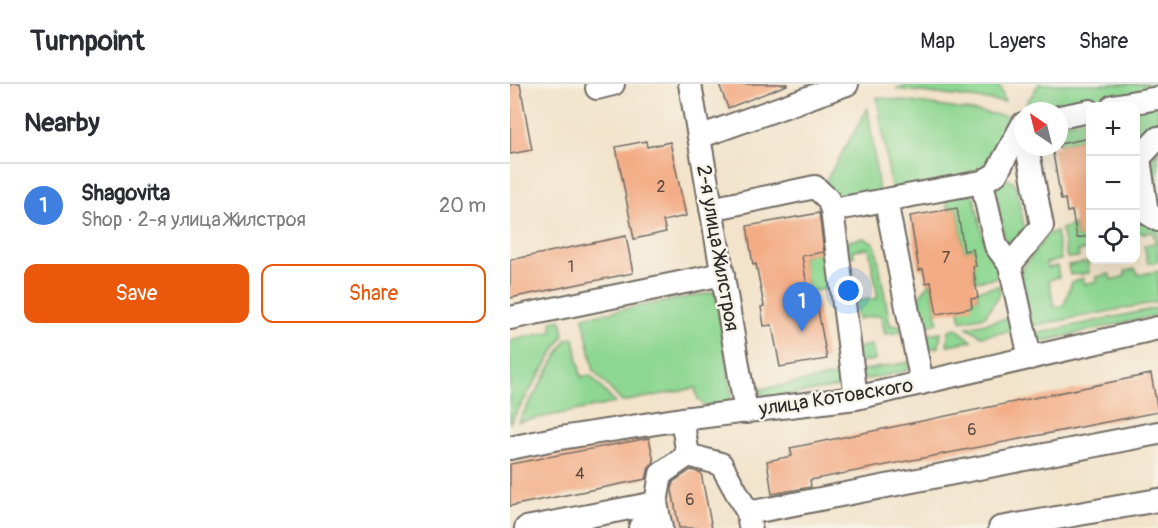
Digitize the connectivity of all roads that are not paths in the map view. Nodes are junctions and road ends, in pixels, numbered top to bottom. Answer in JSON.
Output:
{"nodes":[{"id":1,"x":690,"y":84,"type":"edge"},
{"id":2,"x":847,"y":84,"type":"edge"},
{"id":3,"x":1158,"y":98,"type":"edge"},
{"id":4,"x":1136,"y":102,"type":"edge"},
{"id":5,"x":1086,"y":112,"type":"edge"},
{"id":6,"x":1068,"y":115,"type":"edge"},
{"id":7,"x":699,"y":137,"type":"junction"},
{"id":8,"x":1158,"y":138,"type":"edge"},
{"id":9,"x":1014,"y":141,"type":"edge"},
{"id":10,"x":1029,"y":156,"type":"edge"},
{"id":11,"x":982,"y":182,"type":"junction"},
{"id":12,"x":886,"y":201,"type":"junction"},
{"id":13,"x":711,"y":209,"type":"junction"},
{"id":14,"x":832,"y":210,"type":"junction"},
{"id":15,"x":1158,"y":220,"type":"edge"},
{"id":16,"x":1010,"y":265,"type":"junction"},
{"id":17,"x":723,"y":274,"type":"junction"},
{"id":18,"x":510,"y":318,"type":"edge"},
{"id":19,"x":1158,"y":328,"type":"edge"},
{"id":20,"x":1030,"y":358,"type":"junction"},
{"id":21,"x":922,"y":383,"type":"junction"},
{"id":22,"x":856,"y":398,"type":"junction"},
{"id":23,"x":746,"y":412,"type":"junction"},
{"id":24,"x":682,"y":419,"type":"junction"},
{"id":25,"x":1158,"y":433,"type":"edge"},
{"id":26,"x":510,"y":448,"type":"edge"},
{"id":27,"x":688,"y":455,"type":"junction"},
{"id":28,"x":1158,"y":500,"type":"edge"},
{"id":29,"x":656,"y":503,"type":"junction"},
{"id":30,"x":1089,"y":520,"type":"edge"},
{"id":31,"x":749,"y":521,"type":"edge"},
{"id":32,"x":526,"y":528,"type":"edge"},
{"id":33,"x":640,"y":528,"type":"edge"},
{"id":34,"x":661,"y":528,"type":"edge"},
{"id":35,"x":1000,"y":528,"type":"edge"}],
"edges":[{"from":1,"to":7,"type":"street","name":"2-я улица Жилстроя"},
{"from":2,"to":7,"type":"street"},
{"from":3,"to":4,"type":"street"},
{"from":5,"to":6,"type":"street"},
{"from":7,"to":13,"type":"street","name":"2-я улица Жилстроя"},
{"from":8,"to":15,"type":"street"},
{"from":9,"to":11,"type":"street"},
{"from":10,"to":16,"type":"street"},
{"from":11,"to":12,"type":"street"},
{"from":11,"to":16,"type":"street"},
{"from":12,"to":14,"type":"street"},
{"from":12,"to":21,"type":"street"},
{"from":13,"to":14,"type":"street"},
{"from":13,"to":17,"type":"street","name":"2-я улица Жилстроя"},
{"from":14,"to":22,"type":"street"},
{"from":16,"to":20,"type":"street"},
{"from":17,"to":18,"type":"street"},
{"from":17,"to":23,"type":"street","name":"2-я улица Жилстроя"},
{"from":19,"to":20,"type":"street","name":"улица Котовского"},
{"from":20,"to":21,"type":"street","name":"улица Котовского"},
{"from":21,"to":22,"type":"street","name":"улица Котовского"},
{"from":22,"to":23,"type":"street","name":"улица Котовского"},
{"from":23,"to":24,"type":"street","name":"улица Котовского"},
{"from":24,"to":26,"type":"street","name":"улица Котовского"},
{"from":24,"to":27,"type":"street"},
{"from":25,"to":31,"type":"street"},
{"from":27,"to":29,"type":"street"},
{"from":27,"to":31,"type":"street"},
{"from":28,"to":30,"type":"street"},
{"from":29,"to":32,"type":"street"},
{"from":29,"to":33,"type":"street"},
{"from":29,"to":34,"type":"street"},
{"from":30,"to":35,"type":"street"}]}
